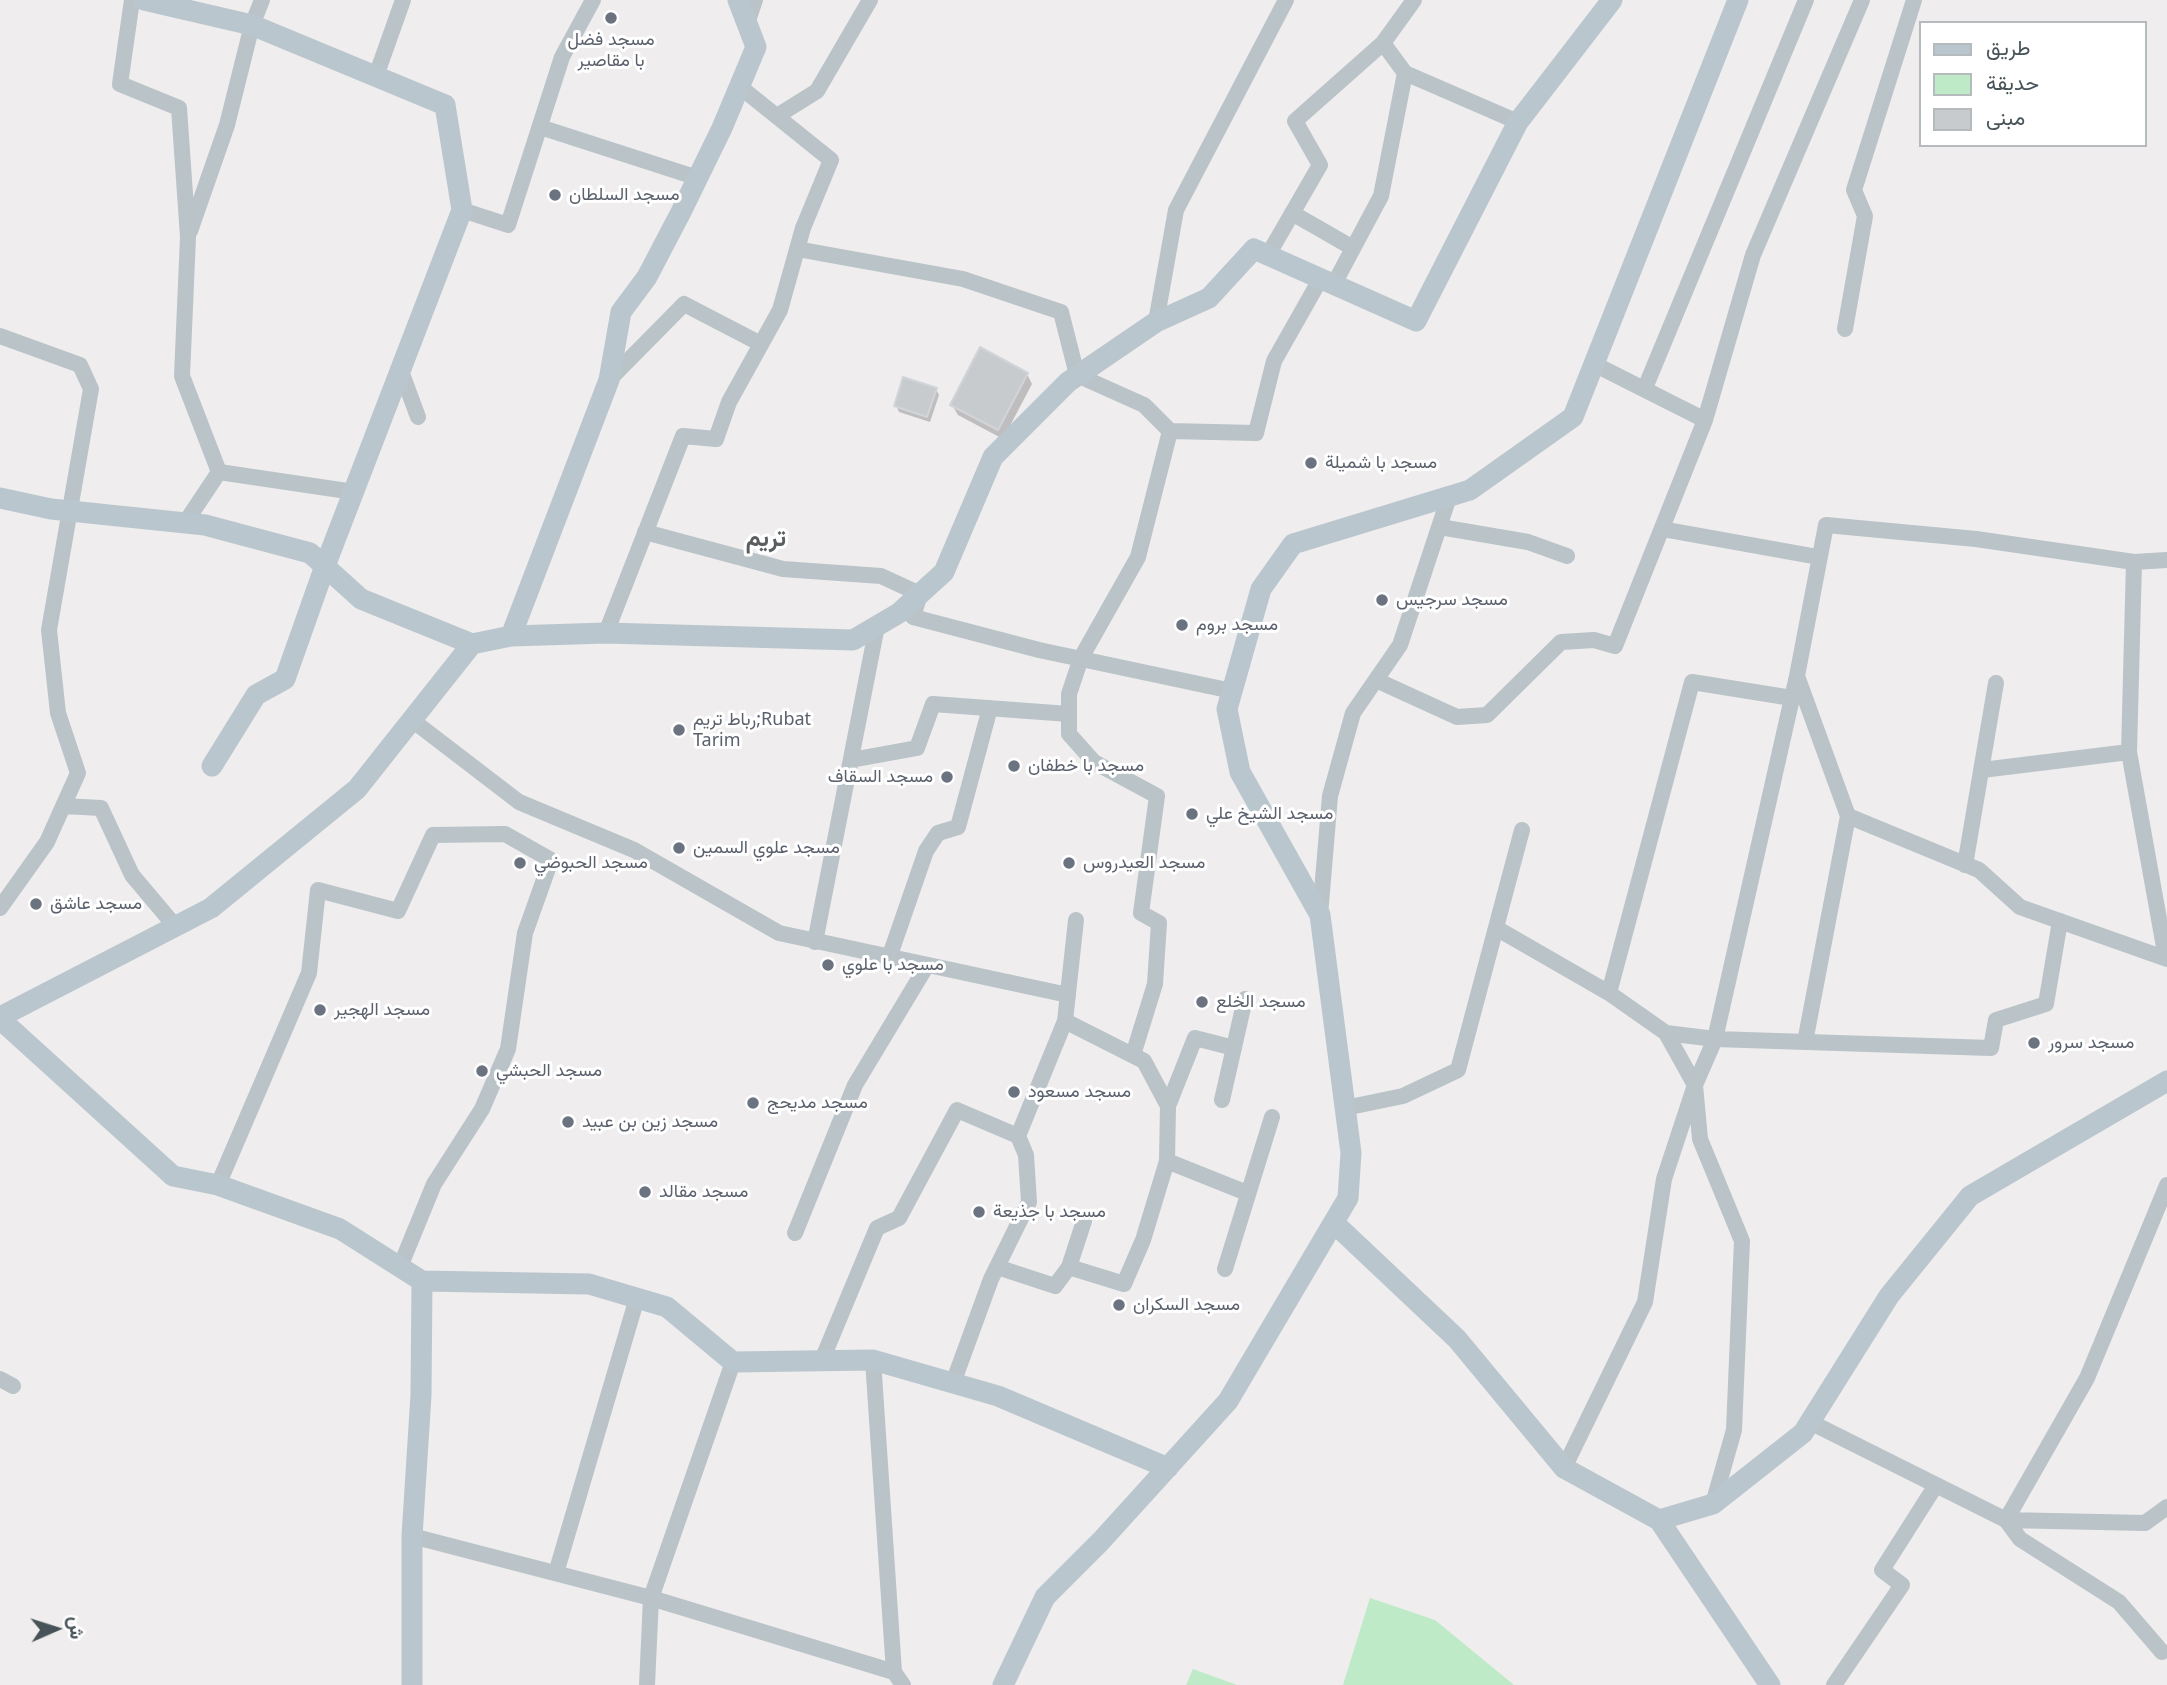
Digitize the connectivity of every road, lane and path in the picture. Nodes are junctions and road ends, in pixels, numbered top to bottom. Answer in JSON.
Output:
{"nodes":[{"id":1,"x":132,"y":0,"type":"edge"},
{"id":2,"x":144,"y":0,"type":"edge"},
{"id":3,"x":262,"y":0,"type":"edge"},
{"id":4,"x":402,"y":0,"type":"edge"},
{"id":5,"x":593,"y":0,"type":"edge"},
{"id":6,"x":738,"y":0,"type":"edge"},
{"id":7,"x":755,"y":0,"type":"edge"},
{"id":8,"x":870,"y":0,"type":"edge"},
{"id":9,"x":1286,"y":0,"type":"edge"},
{"id":10,"x":1414,"y":0,"type":"edge"},
{"id":11,"x":1612,"y":0,"type":"edge"},
{"id":12,"x":1738,"y":0,"type":"edge"},
{"id":13,"x":1806,"y":0,"type":"edge"},
{"id":14,"x":1862,"y":0,"type":"edge"},
{"id":15,"x":1896,"y":0,"type":"edge"},
{"id":16,"x":1913,"y":3,"type":"edge"},
{"id":17,"x":747,"y":23,"type":"junction"},
{"id":18,"x":252,"y":25,"type":"junction"},
{"id":19,"x":1383,"y":43,"type":"junction"},
{"id":20,"x":1405,"y":73,"type":"junction"},
{"id":21,"x":376,"y":76,"type":"junction"},
{"id":22,"x":739,"y":86,"type":"junction"},
{"id":23,"x":777,"y":116,"type":"junction"},
{"id":24,"x":1518,"y":122,"type":"junction"},
{"id":25,"x":540,"y":127,"type":"junction"},
{"id":26,"x":698,"y":178,"type":"junction"},
{"id":27,"x":462,"y":210,"type":"junction"},
{"id":28,"x":1293,"y":213,"type":"junction"},
{"id":29,"x":188,"y":237,"type":"junction"},
{"id":30,"x":1353,"y":248,"type":"junction"},
{"id":31,"x":797,"y":249,"type":"junction"},
{"id":32,"x":1268,"y":256,"type":"junction"},
{"id":33,"x":1327,"y":281,"type":"junction"},
{"id":34,"x":1156,"y":322,"type":"junction"},
{"id":35,"x":1846,"y":329,"type":"dead end"},
{"id":36,"x":0,"y":336,"type":"edge"},
{"id":37,"x":761,"y":344,"type":"junction"},
{"id":38,"x":1594,"y":364,"type":"junction"},
{"id":39,"x":401,"y":371,"type":"junction"},
{"id":40,"x":1077,"y":375,"type":"junction"},
{"id":41,"x":609,"y":380,"type":"junction"},
{"id":42,"x":1644,"y":388,"type":"junction"},
{"id":43,"x":418,"y":417,"type":"dead end"},
{"id":44,"x":1705,"y":420,"type":"junction"},
{"id":45,"x":1170,"y":431,"type":"junction"},
{"id":46,"x":219,"y":472,"type":"junction"},
{"id":47,"x":354,"y":492,"type":"junction"},
{"id":48,"x":1449,"y":497,"type":"junction"},
{"id":49,"x":0,"y":498,"type":"edge"},
{"id":50,"x":68,"y":511,"type":"junction"},
{"id":51,"x":185,"y":523,"type":"junction"},
{"id":52,"x":1440,"y":527,"type":"junction"},
{"id":53,"x":1662,"y":529,"type":"junction"},
{"id":54,"x":645,"y":531,"type":"junction"},
{"id":55,"x":1567,"y":556,"type":"dead end"},
{"id":56,"x":1818,"y":557,"type":"junction"},
{"id":57,"x":2167,"y":560,"type":"edge"},
{"id":58,"x":2134,"y":562,"type":"junction"},
{"id":59,"x":325,"y":566,"type":"junction"},
{"id":60,"x":920,"y":594,"type":"junction"},
{"id":61,"x":877,"y":626,"type":"junction"},
{"id":62,"x":606,"y":633,"type":"junction"},
{"id":63,"x":511,"y":636,"type":"junction"},
{"id":64,"x":472,"y":644,"type":"junction"},
{"id":65,"x":1081,"y":658,"type":"junction"},
{"id":66,"x":1797,"y":676,"type":"junction"},
{"id":67,"x":1376,"y":680,"type":"junction"},
{"id":68,"x":1996,"y":683,"type":"dead end"},
{"id":69,"x":1232,"y":691,"type":"junction"},
{"id":70,"x":1792,"y":698,"type":"junction"},
{"id":71,"x":990,"y":708,"type":"junction"},
{"id":72,"x":1069,"y":714,"type":"junction"},
{"id":73,"x":412,"y":720,"type":"junction"},
{"id":74,"x":2129,"y":752,"type":"junction"},
{"id":75,"x":851,"y":760,"type":"junction"},
{"id":76,"x":212,"y":766,"type":"dead end"},
{"id":77,"x":1982,"y":769,"type":"junction"},
{"id":78,"x":64,"y":806,"type":"junction"},
{"id":79,"x":1848,"y":816,"type":"junction"},
{"id":80,"x":1522,"y":830,"type":"dead end"},
{"id":81,"x":1965,"y":865,"type":"junction"},
{"id":82,"x":0,"y":908,"type":"edge"},
{"id":83,"x":1320,"y":915,"type":"junction"},
{"id":84,"x":1076,"y":920,"type":"dead end"},
{"id":85,"x":2060,"y":921,"type":"junction"},
{"id":86,"x":175,"y":926,"type":"junction"},
{"id":87,"x":1496,"y":928,"type":"junction"},
{"id":88,"x":815,"y":942,"type":"junction"},
{"id":89,"x":889,"y":958,"type":"junction"},
{"id":90,"x":2166,"y":959,"type":"edge"},
{"id":91,"x":926,"y":967,"type":"junction"},
{"id":92,"x":1609,"y":993,"type":"junction"},
{"id":93,"x":1068,"y":995,"type":"junction"},
{"id":94,"x":1245,"y":999,"type":"dead end"},
{"id":95,"x":0,"y":1018,"type":"edge"},
{"id":96,"x":1065,"y":1021,"type":"junction"},
{"id":97,"x":1667,"y":1033,"type":"junction"},
{"id":98,"x":1715,"y":1039,"type":"junction"},
{"id":99,"x":1805,"y":1042,"type":"junction"},
{"id":100,"x":1234,"y":1048,"type":"junction"},
{"id":101,"x":1133,"y":1055,"type":"junction"},
{"id":102,"x":2167,"y":1081,"type":"edge"},
{"id":103,"x":1695,"y":1085,"type":"junction"},
{"id":104,"x":1222,"y":1100,"type":"dead end"},
{"id":105,"x":1168,"y":1106,"type":"junction"},
{"id":106,"x":1345,"y":1108,"type":"junction"},
{"id":107,"x":1272,"y":1117,"type":"dead end"},
{"id":108,"x":1018,"y":1136,"type":"junction"},
{"id":109,"x":1167,"y":1161,"type":"junction"},
{"id":110,"x":218,"y":1185,"type":"junction"},
{"id":111,"x":2166,"y":1192,"type":"edge"},
{"id":112,"x":1247,"y":1193,"type":"junction"},
{"id":113,"x":1084,"y":1221,"type":"dead end"},
{"id":114,"x":1334,"y":1223,"type":"junction"},
{"id":115,"x":796,"y":1233,"type":"dead end"},
{"id":116,"x":1069,"y":1266,"type":"junction"},
{"id":117,"x":400,"y":1267,"type":"junction"},
{"id":118,"x":997,"y":1267,"type":"junction"},
{"id":119,"x":1225,"y":1269,"type":"dead end"},
{"id":120,"x":422,"y":1282,"type":"junction"},
{"id":121,"x":637,"y":1298,"type":"junction"},
{"id":122,"x":822,"y":1360,"type":"junction"},
{"id":123,"x":873,"y":1360,"type":"junction"},
{"id":124,"x":733,"y":1362,"type":"junction"},
{"id":125,"x":953,"y":1383,"type":"junction"},
{"id":126,"x":1810,"y":1422,"type":"junction"},
{"id":127,"x":1168,"y":1468,"type":"junction"},
{"id":128,"x":1564,"y":1468,"type":"junction"},
{"id":129,"x":1936,"y":1485,"type":"junction"},
{"id":130,"x":1713,"y":1504,"type":"junction"},
{"id":131,"x":2167,"y":1507,"type":"edge"},
{"id":132,"x":1659,"y":1520,"type":"junction"},
{"id":133,"x":2006,"y":1520,"type":"junction"},
{"id":134,"x":412,"y":1536,"type":"junction"},
{"id":135,"x":556,"y":1573,"type":"junction"},
{"id":136,"x":651,"y":1598,"type":"junction"},
{"id":137,"x":2166,"y":1652,"type":"edge"},
{"id":138,"x":898,"y":1679,"type":"edge"},
{"id":139,"x":412,"y":1685,"type":"edge"},
{"id":140,"x":647,"y":1685,"type":"edge"},
{"id":141,"x":1003,"y":1685,"type":"edge"},
{"id":142,"x":1770,"y":1685,"type":"edge"},
{"id":143,"x":1834,"y":1685,"type":"edge"}],
"edges":[{"from":1,"to":29,"type":"street"},
{"from":2,"to":18,"type":"street"},
{"from":3,"to":18,"type":"street"},
{"from":4,"to":21,"type":"street"},
{"from":5,"to":25,"type":"street"},
{"from":6,"to":17,"type":"street"},
{"from":7,"to":17,"type":"street"},
{"from":8,"to":23,"type":"street"},
{"from":9,"to":34,"type":"street"},
{"from":10,"to":19,"type":"street"},
{"from":11,"to":24,"type":"street"},
{"from":12,"to":38,"type":"street"},
{"from":13,"to":42,"type":"street"},
{"from":14,"to":44,"type":"street"},
{"from":15,"to":16,"type":"street"},
{"from":16,"to":35,"type":"street"},
{"from":17,"to":22,"type":"street"},
{"from":18,"to":21,"type":"street"},
{"from":18,"to":29,"type":"street"},
{"from":19,"to":20,"type":"street"},
{"from":19,"to":28,"type":"street"},
{"from":20,"to":24,"type":"street"},
{"from":20,"to":30,"type":"street"},
{"from":21,"to":27,"type":"street"},
{"from":22,"to":23,"type":"street"},
{"from":22,"to":26,"type":"street"},
{"from":23,"to":31,"type":"street"},
{"from":24,"to":33,"type":"street"},
{"from":25,"to":26,"type":"street"},
{"from":25,"to":27,"type":"street"},
{"from":26,"to":41,"type":"street"},
{"from":27,"to":39,"type":"street"},
{"from":28,"to":30,"type":"street"},
{"from":28,"to":32,"type":"street"},
{"from":29,"to":46,"type":"street"},
{"from":30,"to":33,"type":"street"},
{"from":31,"to":37,"type":"street"},
{"from":31,"to":40,"type":"street"},
{"from":32,"to":33,"type":"street"},
{"from":32,"to":34,"type":"street"},
{"from":33,"to":45,"type":"street"},
{"from":34,"to":40,"type":"street"},
{"from":36,"to":50,"type":"street"},
{"from":37,"to":41,"type":"street"},
{"from":37,"to":54,"type":"street"},
{"from":38,"to":42,"type":"street"},
{"from":38,"to":48,"type":"street"},
{"from":39,"to":43,"type":"street"},
{"from":39,"to":47,"type":"street"},
{"from":40,"to":45,"type":"street"},
{"from":40,"to":60,"type":"street"},
{"from":41,"to":63,"type":"street"},
{"from":42,"to":44,"type":"street"},
{"from":44,"to":53,"type":"street"},
{"from":45,"to":65,"type":"street"},
{"from":46,"to":47,"type":"street"},
{"from":46,"to":51,"type":"street"},
{"from":47,"to":59,"type":"street"},
{"from":48,"to":52,"type":"street"},
{"from":48,"to":69,"type":"street"},
{"from":49,"to":50,"type":"street"},
{"from":50,"to":51,"type":"street"},
{"from":50,"to":78,"type":"street"},
{"from":51,"to":59,"type":"street"},
{"from":52,"to":55,"type":"street"},
{"from":52,"to":67,"type":"street"},
{"from":53,"to":56,"type":"street"},
{"from":53,"to":67,"type":"street"},
{"from":54,"to":60,"type":"street"},
{"from":54,"to":62,"type":"street"},
{"from":56,"to":58,"type":"street"},
{"from":56,"to":66,"type":"street"},
{"from":57,"to":58,"type":"street"},
{"from":58,"to":74,"type":"street"},
{"from":59,"to":64,"type":"street"},
{"from":59,"to":76,"type":"street"},
{"from":60,"to":61,"type":"street"},
{"from":60,"to":65,"type":"street"},
{"from":61,"to":62,"type":"street"},
{"from":61,"to":75,"type":"street"},
{"from":62,"to":63,"type":"street"},
{"from":63,"to":64,"type":"street"},
{"from":64,"to":73,"type":"street"},
{"from":65,"to":69,"type":"street"},
{"from":65,"to":72,"type":"street"},
{"from":66,"to":70,"type":"street"},
{"from":66,"to":79,"type":"street"},
{"from":67,"to":83,"type":"street"},
{"from":68,"to":77,"type":"street"},
{"from":69,"to":83,"type":"street"},
{"from":70,"to":92,"type":"street"},
{"from":70,"to":98,"type":"street"},
{"from":71,"to":72,"type":"street"},
{"from":71,"to":75,"type":"street"},
{"from":71,"to":89,"type":"street"},
{"from":72,"to":101,"type":"street"},
{"from":73,"to":86,"type":"street"},
{"from":73,"to":88,"type":"street"},
{"from":74,"to":77,"type":"street"},
{"from":74,"to":90,"type":"street"},
{"from":75,"to":88,"type":"street"},
{"from":77,"to":81,"type":"street"},
{"from":78,"to":82,"type":"street"},
{"from":78,"to":86,"type":"street"},
{"from":79,"to":81,"type":"street"},
{"from":79,"to":99,"type":"street"},
{"from":80,"to":87,"type":"street"},
{"from":81,"to":85,"type":"street"},
{"from":83,"to":106,"type":"street"},
{"from":84,"to":93,"type":"street"},
{"from":85,"to":90,"type":"street"},
{"from":85,"to":99,"type":"street"},
{"from":86,"to":95,"type":"street"},
{"from":87,"to":92,"type":"street"},
{"from":87,"to":106,"type":"street"},
{"from":88,"to":89,"type":"street"},
{"from":89,"to":91,"type":"street"},
{"from":91,"to":93,"type":"street"},
{"from":91,"to":115,"type":"street"},
{"from":92,"to":97,"type":"street"},
{"from":93,"to":96,"type":"street"},
{"from":94,"to":100,"type":"street"},
{"from":95,"to":110,"type":"street"},
{"from":96,"to":101,"type":"street"},
{"from":96,"to":108,"type":"street"},
{"from":97,"to":98,"type":"street"},
{"from":97,"to":103,"type":"street"},
{"from":98,"to":99,"type":"street"},
{"from":98,"to":103,"type":"street"},
{"from":100,"to":104,"type":"street"},
{"from":100,"to":105,"type":"street"},
{"from":101,"to":105,"type":"street"},
{"from":102,"to":126,"type":"street"},
{"from":103,"to":128,"type":"street"},
{"from":103,"to":130,"type":"street"},
{"from":105,"to":109,"type":"street"},
{"from":106,"to":114,"type":"street"},
{"from":107,"to":112,"type":"street"},
{"from":108,"to":118,"type":"street"},
{"from":108,"to":122,"type":"street"},
{"from":109,"to":112,"type":"street"},
{"from":109,"to":116,"type":"street"},
{"from":110,"to":117,"type":"street"},
{"from":110,"to":117,"type":"street"},
{"from":111,"to":133,"type":"street"},
{"from":112,"to":119,"type":"street"},
{"from":113,"to":116,"type":"street"},
{"from":114,"to":127,"type":"street"},
{"from":114,"to":128,"type":"street"},
{"from":116,"to":118,"type":"street"},
{"from":117,"to":120,"type":"street"},
{"from":118,"to":125,"type":"street"},
{"from":120,"to":121,"type":"street"},
{"from":120,"to":134,"type":"street"},
{"from":121,"to":124,"type":"street"},
{"from":121,"to":135,"type":"street"},
{"from":122,"to":123,"type":"street"},
{"from":122,"to":124,"type":"street"},
{"from":123,"to":125,"type":"street"},
{"from":123,"to":138,"type":"street"},
{"from":124,"to":136,"type":"street"},
{"from":125,"to":127,"type":"street"},
{"from":126,"to":129,"type":"street"},
{"from":126,"to":130,"type":"street"},
{"from":127,"to":141,"type":"street"},
{"from":128,"to":132,"type":"street"},
{"from":129,"to":133,"type":"street"},
{"from":129,"to":143,"type":"street"},
{"from":130,"to":132,"type":"street"},
{"from":131,"to":133,"type":"street"},
{"from":132,"to":142,"type":"street"},
{"from":133,"to":137,"type":"street"},
{"from":134,"to":135,"type":"street"},
{"from":134,"to":139,"type":"street"},
{"from":135,"to":136,"type":"street"},
{"from":136,"to":138,"type":"street"},
{"from":136,"to":140,"type":"street"}]}
